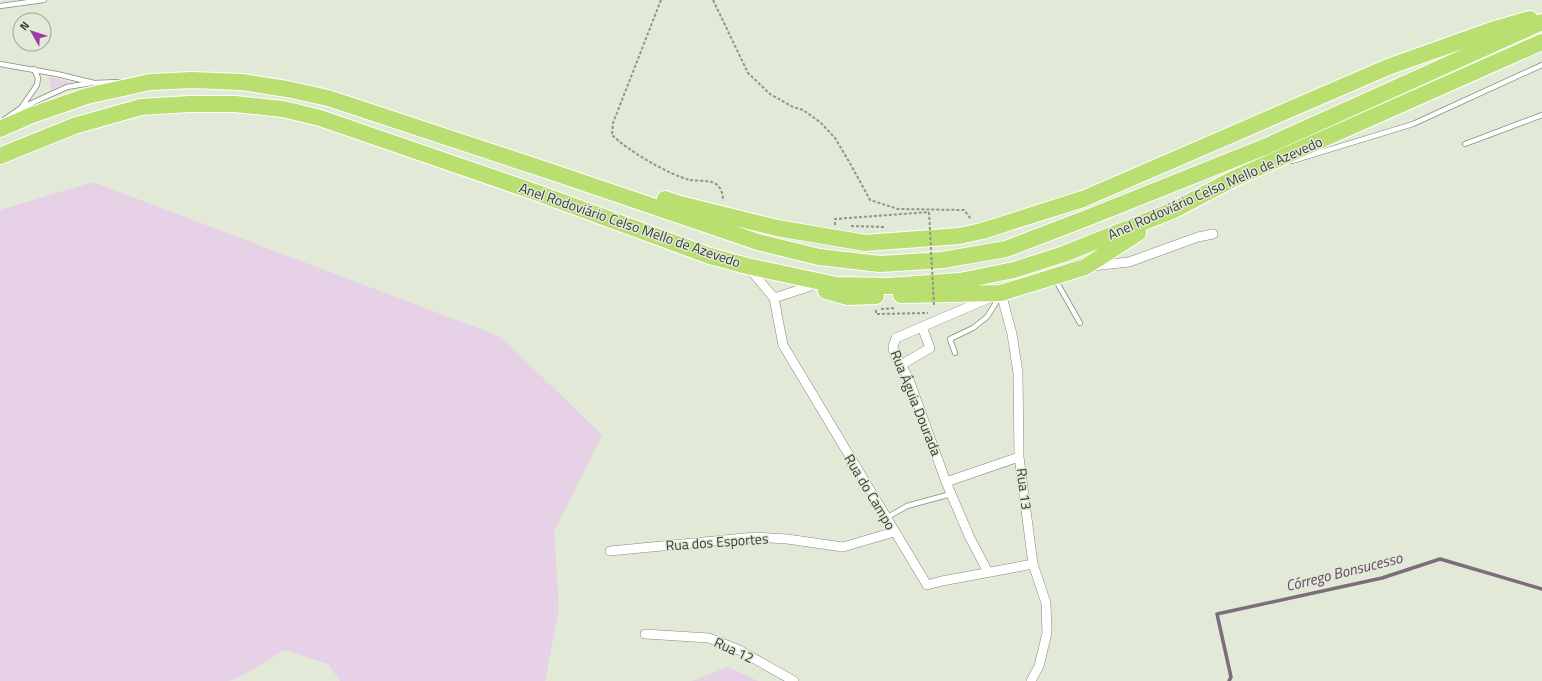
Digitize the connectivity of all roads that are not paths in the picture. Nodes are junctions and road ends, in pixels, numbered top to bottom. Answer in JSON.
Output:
{"nodes":[{"id":1,"x":44,"y":0,"type":"edge"},
{"id":2,"x":0,"y":6,"type":"edge"},
{"id":3,"x":1542,"y":16,"type":"edge"},
{"id":4,"x":1542,"y":22,"type":"edge"},
{"id":5,"x":1542,"y":42,"type":"edge"},
{"id":6,"x":0,"y":64,"type":"edge"},
{"id":7,"x":1542,"y":65,"type":"edge"},
{"id":8,"x":34,"y":69,"type":"junction"},
{"id":9,"x":192,"y":80,"type":"junction"},
{"id":10,"x":94,"y":82,"type":"junction"},
{"id":11,"x":21,"y":108,"type":"junction"},
{"id":12,"x":1542,"y":115,"type":"edge"},
{"id":13,"x":0,"y":123,"type":"edge"},
{"id":14,"x":0,"y":129,"type":"edge"},
{"id":15,"x":1465,"y":144,"type":"dead end"},
{"id":16,"x":0,"y":156,"type":"edge"},
{"id":17,"x":1285,"y":163,"type":"dead end"},
{"id":18,"x":1278,"y":165,"type":"dead end"},
{"id":19,"x":555,"y":173,"type":"junction"},
{"id":20,"x":1233,"y":179,"type":"junction"},
{"id":21,"x":1174,"y":210,"type":"junction"},
{"id":22,"x":1213,"y":234,"type":"dead end"},
{"id":23,"x":748,"y":266,"type":"junction"},
{"id":24,"x":1085,"y":266,"type":"junction"},
{"id":25,"x":778,"y":273,"type":"junction"},
{"id":26,"x":1054,"y":276,"type":"junction"},
{"id":27,"x":808,"y":287,"type":"junction"},
{"id":28,"x":1001,"y":293,"type":"junction"},
{"id":29,"x":774,"y":298,"type":"junction"},
{"id":30,"x":1080,"y":323,"type":"dead end"},
{"id":31,"x":922,"y":327,"type":"junction"},
{"id":32,"x":955,"y":353,"type":"dead end"},
{"id":33,"x":901,"y":365,"type":"junction"},
{"id":34,"x":1020,"y":457,"type":"junction"},
{"id":35,"x":946,"y":482,"type":"junction"},
{"id":36,"x":951,"y":494,"type":"junction"},
{"id":37,"x":886,"y":518,"type":"junction"},
{"id":38,"x":894,"y":532,"type":"junction"},
{"id":39,"x":610,"y":551,"type":"dead end"},
{"id":40,"x":1033,"y":564,"type":"junction"},
{"id":41,"x":988,"y":572,"type":"junction"},
{"id":42,"x":645,"y":634,"type":"dead end"},
{"id":43,"x":794,"y":681,"type":"edge"},
{"id":44,"x":1032,"y":681,"type":"edge"}],
"edges":[{"from":1,"to":2,"type":"lane"},
{"from":3,"to":19,"type":"highway"},
{"from":4,"to":19,"type":"highway","name":"Anel Rodoviário Celso Mello de Azevedo"},
{"from":5,"to":20,"type":"highway","name":"Anel Rodoviário Celso Mello de Azevedo"},
{"from":6,"to":8,"type":"lane"},
{"from":7,"to":17,"type":"lane"},
{"from":8,"to":10,"type":"lane"},
{"from":8,"to":11,"type":"lane"},
{"from":9,"to":10,"type":"lane"},
{"from":9,"to":14,"type":"highway","name":"Anel Rodoviário Celso Mello de Azevedo"},
{"from":9,"to":19,"type":"highway","name":"Anel Rodoviário Celso Mello de Azevedo"},
{"from":10,"to":11,"type":"lane"},
{"from":11,"to":13,"type":"lane"},
{"from":12,"to":15,"type":"lane"},
{"from":16,"to":23,"type":"highway","name":"Anel Rodoviário Celso Mello de Azevedo"},
{"from":18,"to":20,"type":"lane"},
{"from":20,"to":21,"type":"highway","name":"Anel Rodoviário Celso Mello de Azevedo"},
{"from":21,"to":24,"type":"highway"},
{"from":21,"to":25,"type":"highway","name":"Anel Rodoviário Celso Mello de Azevedo"},
{"from":22,"to":24,"type":"street"},
{"from":23,"to":25,"type":"highway","name":"Anel Rodoviário Celso Mello de Azevedo"},
{"from":23,"to":29,"type":"street","name":"Rua do Campo"},
{"from":24,"to":26,"type":"highway"},
{"from":25,"to":27,"type":"highway"},
{"from":26,"to":28,"type":"highway"},
{"from":26,"to":30,"type":"lane"},
{"from":27,"to":28,"type":"highway"},
{"from":27,"to":29,"type":"street"},
{"from":28,"to":31,"type":"street","name":"Rua Águia Dourada"},
{"from":28,"to":32,"type":"lane"},
{"from":28,"to":34,"type":"street","name":"Rua 13"},
{"from":29,"to":37,"type":"street","name":"Rua do Campo"},
{"from":31,"to":33,"type":"street"},
{"from":31,"to":33,"type":"street","name":"Rua Águia Dourada"},
{"from":33,"to":35,"type":"street","name":"Rua Águia Dourada"},
{"from":34,"to":35,"type":"street"},
{"from":34,"to":40,"type":"street","name":"Rua 13"},
{"from":35,"to":36,"type":"street","name":"Rua Águia Dourada"},
{"from":36,"to":37,"type":"lane"},
{"from":36,"to":41,"type":"street","name":"Rua Águia Dourada"},
{"from":37,"to":38,"type":"street","name":"Rua do Campo"},
{"from":38,"to":39,"type":"street","name":"Rua dos Esportes"},
{"from":38,"to":41,"type":"street","name":"Rua do Campo"},
{"from":40,"to":41,"type":"street","name":"Rua do Campo"},
{"from":40,"to":44,"type":"street","name":"Rua 13"},
{"from":42,"to":43,"type":"street","name":"Rua 12"}]}
